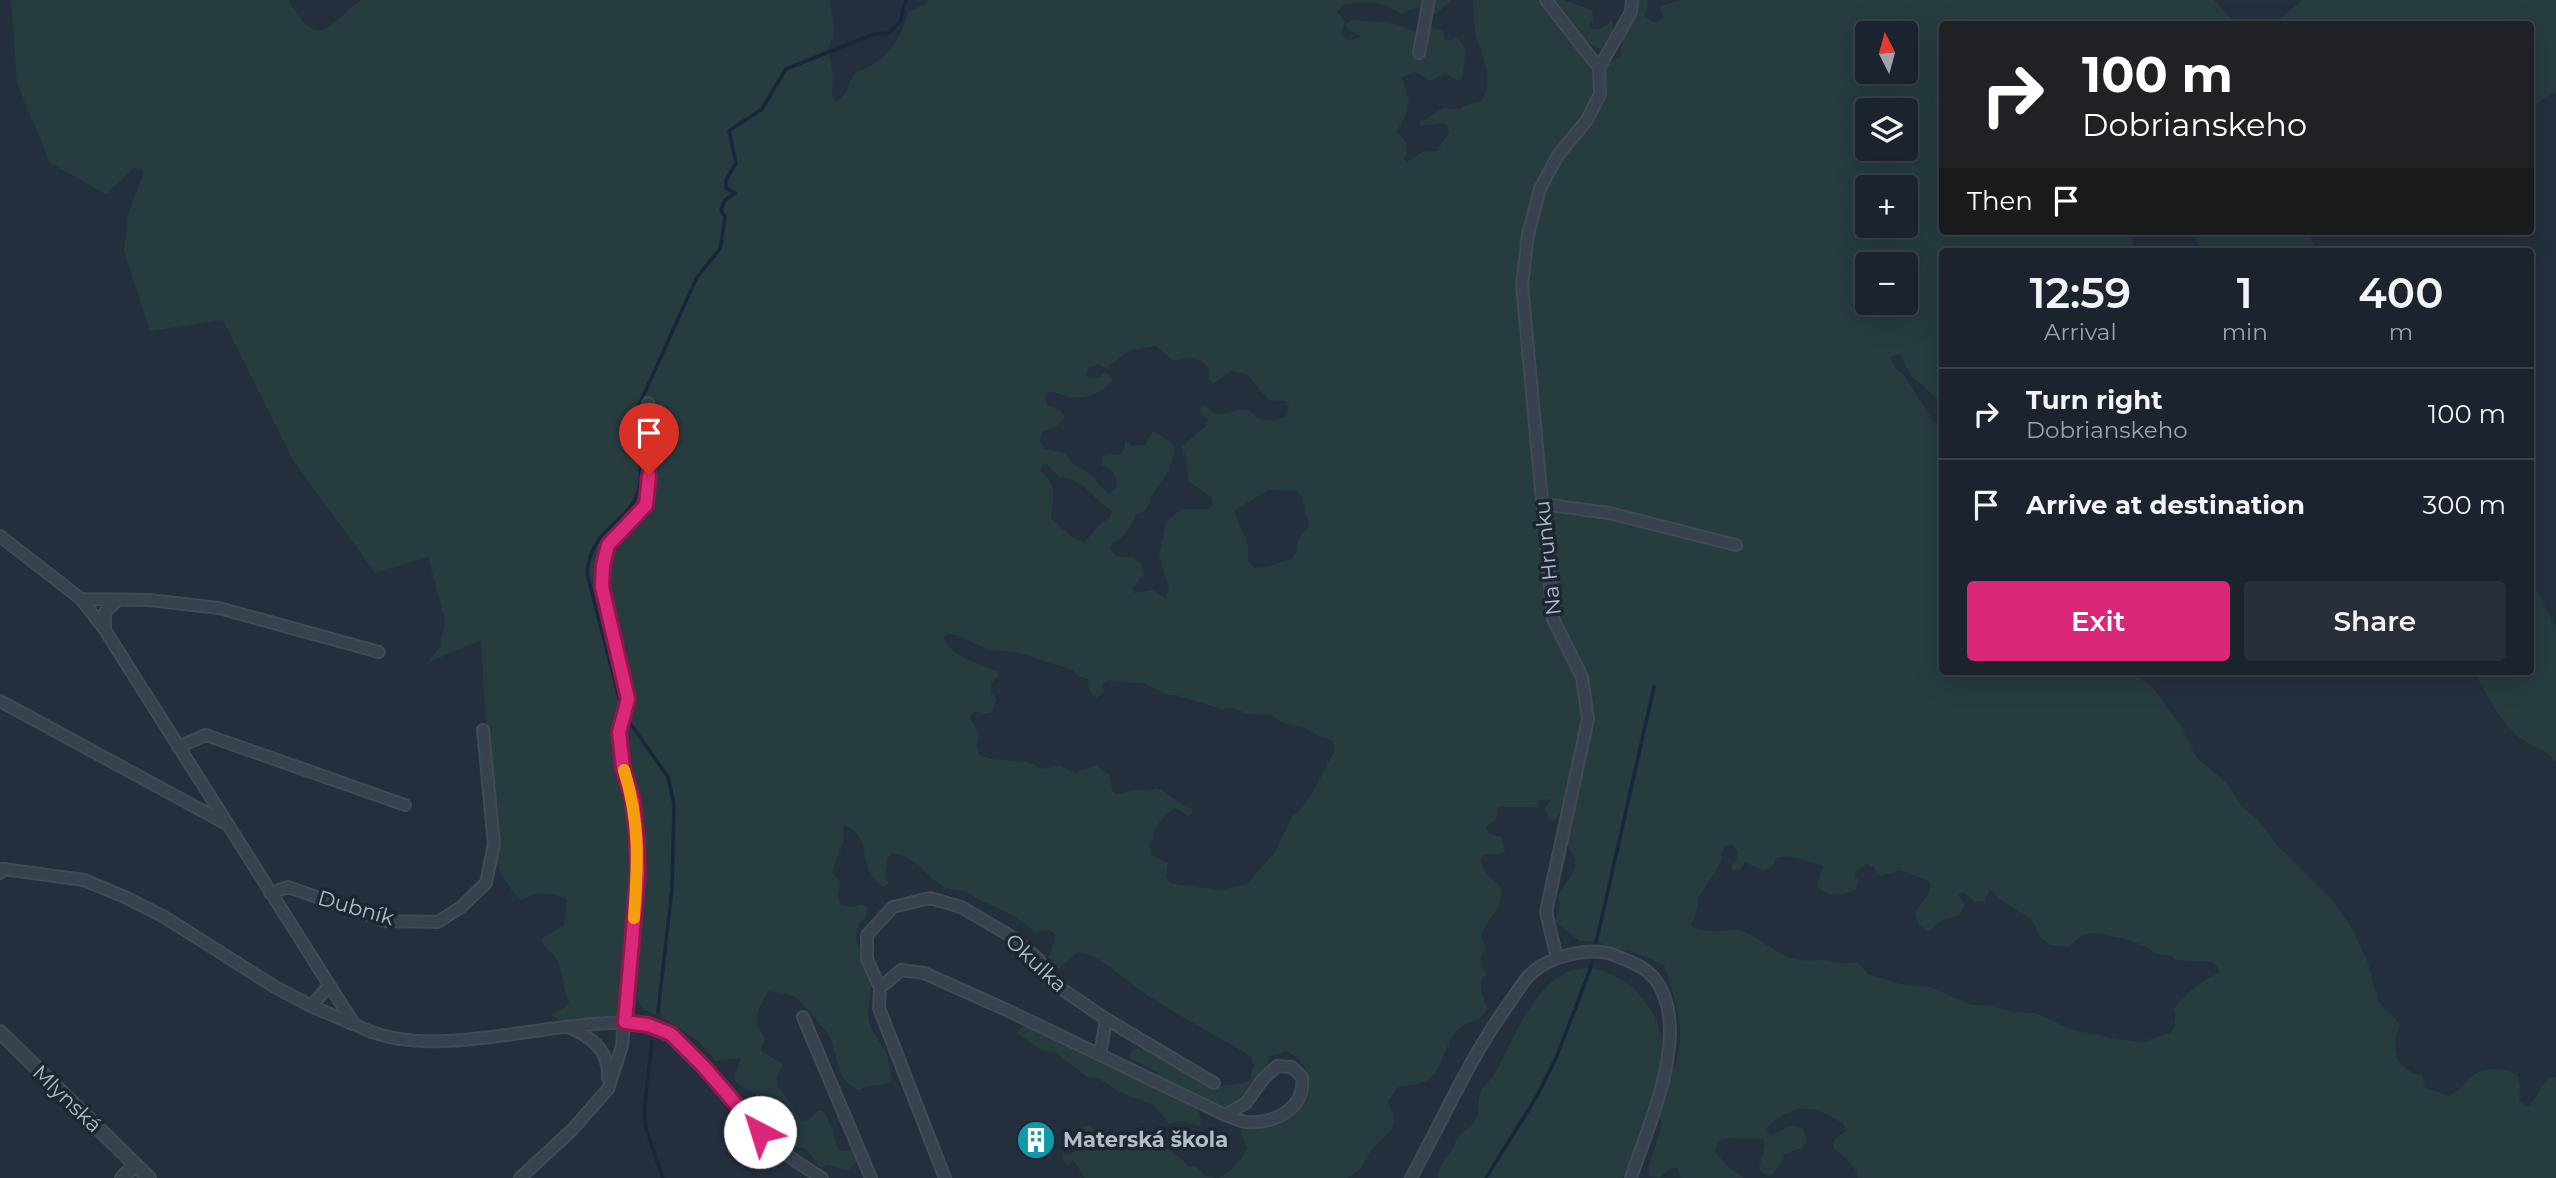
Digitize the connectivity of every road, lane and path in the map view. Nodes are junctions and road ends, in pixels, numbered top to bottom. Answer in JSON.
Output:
{"nodes":[{"id":1,"x":1429,"y":0,"type":"edge"},
{"id":2,"x":1546,"y":0,"type":"edge"},
{"id":3,"x":1632,"y":0,"type":"edge"},
{"id":4,"x":1419,"y":53,"type":"dead end"},
{"id":5,"x":1599,"y":68,"type":"junction"},
{"id":6,"x":648,"y":403,"type":"dead end"},
{"id":7,"x":1542,"y":504,"type":"junction"},
{"id":8,"x":0,"y":536,"type":"edge"},
{"id":9,"x":1735,"y":545,"type":"dead end"},
{"id":10,"x":81,"y":599,"type":"junction"},
{"id":11,"x":118,"y":600,"type":"junction"},
{"id":12,"x":105,"y":630,"type":"junction"},
{"id":13,"x":380,"y":652,"type":"dead end"},
{"id":14,"x":0,"y":701,"type":"edge"},
{"id":15,"x":483,"y":730,"type":"dead end"},
{"id":16,"x":178,"y":747,"type":"junction"},
{"id":17,"x":405,"y":805,"type":"dead end"},
{"id":18,"x":226,"y":824,"type":"junction"},
{"id":19,"x":1,"y":869,"type":"edge"},
{"id":20,"x":270,"y":893,"type":"junction"},
{"id":21,"x":1557,"y":958,"type":"junction"},
{"id":22,"x":329,"y":986,"type":"junction"},
{"id":23,"x":880,"y":988,"type":"junction"},
{"id":24,"x":312,"y":1006,"type":"junction"},
{"id":25,"x":803,"y":1017,"type":"dead end"},
{"id":26,"x":1106,"y":1019,"type":"junction"},
{"id":27,"x":625,"y":1022,"type":"junction"},
{"id":28,"x":354,"y":1024,"type":"junction"},
{"id":29,"x":566,"y":1025,"type":"junction"},
{"id":30,"x":0,"y":1032,"type":"edge"},
{"id":31,"x":1100,"y":1055,"type":"junction"},
{"id":32,"x":1214,"y":1083,"type":"dead end"},
{"id":33,"x":608,"y":1088,"type":"junction"},
{"id":34,"x":1225,"y":1115,"type":"junction"},
{"id":35,"x":135,"y":1165,"type":"junction"},
{"id":36,"x":867,"y":1175,"type":"edge"},
{"id":37,"x":122,"y":1178,"type":"edge"},
{"id":38,"x":149,"y":1178,"type":"edge"},
{"id":39,"x":520,"y":1178,"type":"edge"},
{"id":40,"x":822,"y":1178,"type":"edge"},
{"id":41,"x":945,"y":1178,"type":"edge"},
{"id":42,"x":1411,"y":1178,"type":"edge"},
{"id":43,"x":1631,"y":1178,"type":"edge"}],
"edges":[{"from":1,"to":4,"type":"street"},
{"from":2,"to":5,"type":"street"},
{"from":3,"to":5,"type":"street"},
{"from":5,"to":7,"type":"street","name":"Na Hrunku"},
{"from":6,"to":27,"type":"street"},
{"from":7,"to":9,"type":"street"},
{"from":7,"to":21,"type":"street","name":"Na Hrunku"},
{"from":8,"to":10,"type":"street","name":"Dubník"},
{"from":10,"to":11,"type":"street"},
{"from":10,"to":12,"type":"street","name":"Dubník"},
{"from":11,"to":12,"type":"street"},
{"from":11,"to":13,"type":"street"},
{"from":12,"to":16,"type":"street","name":"Dubník"},
{"from":14,"to":18,"type":"street","name":"Dubník"},
{"from":15,"to":20,"type":"street","name":"Dubník"},
{"from":16,"to":17,"type":"street"},
{"from":16,"to":18,"type":"street","name":"Dubník"},
{"from":18,"to":20,"type":"street","name":"Dubník"},
{"from":19,"to":24,"type":"street"},
{"from":20,"to":22,"type":"street","name":"Dubník"},
{"from":21,"to":42,"type":"street"},
{"from":21,"to":43,"type":"street"},
{"from":22,"to":24,"type":"street"},
{"from":22,"to":28,"type":"street","name":"Dubník"},
{"from":23,"to":26,"type":"street","name":"Okulka"},
{"from":23,"to":31,"type":"street"},
{"from":23,"to":41,"type":"street","name":"Okulka"},
{"from":24,"to":28,"type":"street"},
{"from":25,"to":36,"type":"street"},
{"from":26,"to":31,"type":"street"},
{"from":26,"to":32,"type":"street","name":"Okulka"},
{"from":27,"to":29,"type":"street"},
{"from":27,"to":33,"type":"street"},
{"from":27,"to":40,"type":"street"},
{"from":28,"to":29,"type":"street"},
{"from":29,"to":33,"type":"street"},
{"from":30,"to":35,"type":"street","name":"Mlynská"},
{"from":31,"to":34,"type":"street"},
{"from":33,"to":39,"type":"street"},
{"from":34,"to":34,"type":"street"},
{"from":35,"to":37,"type":"street"},
{"from":35,"to":38,"type":"street","name":"Mlynská"}]}
